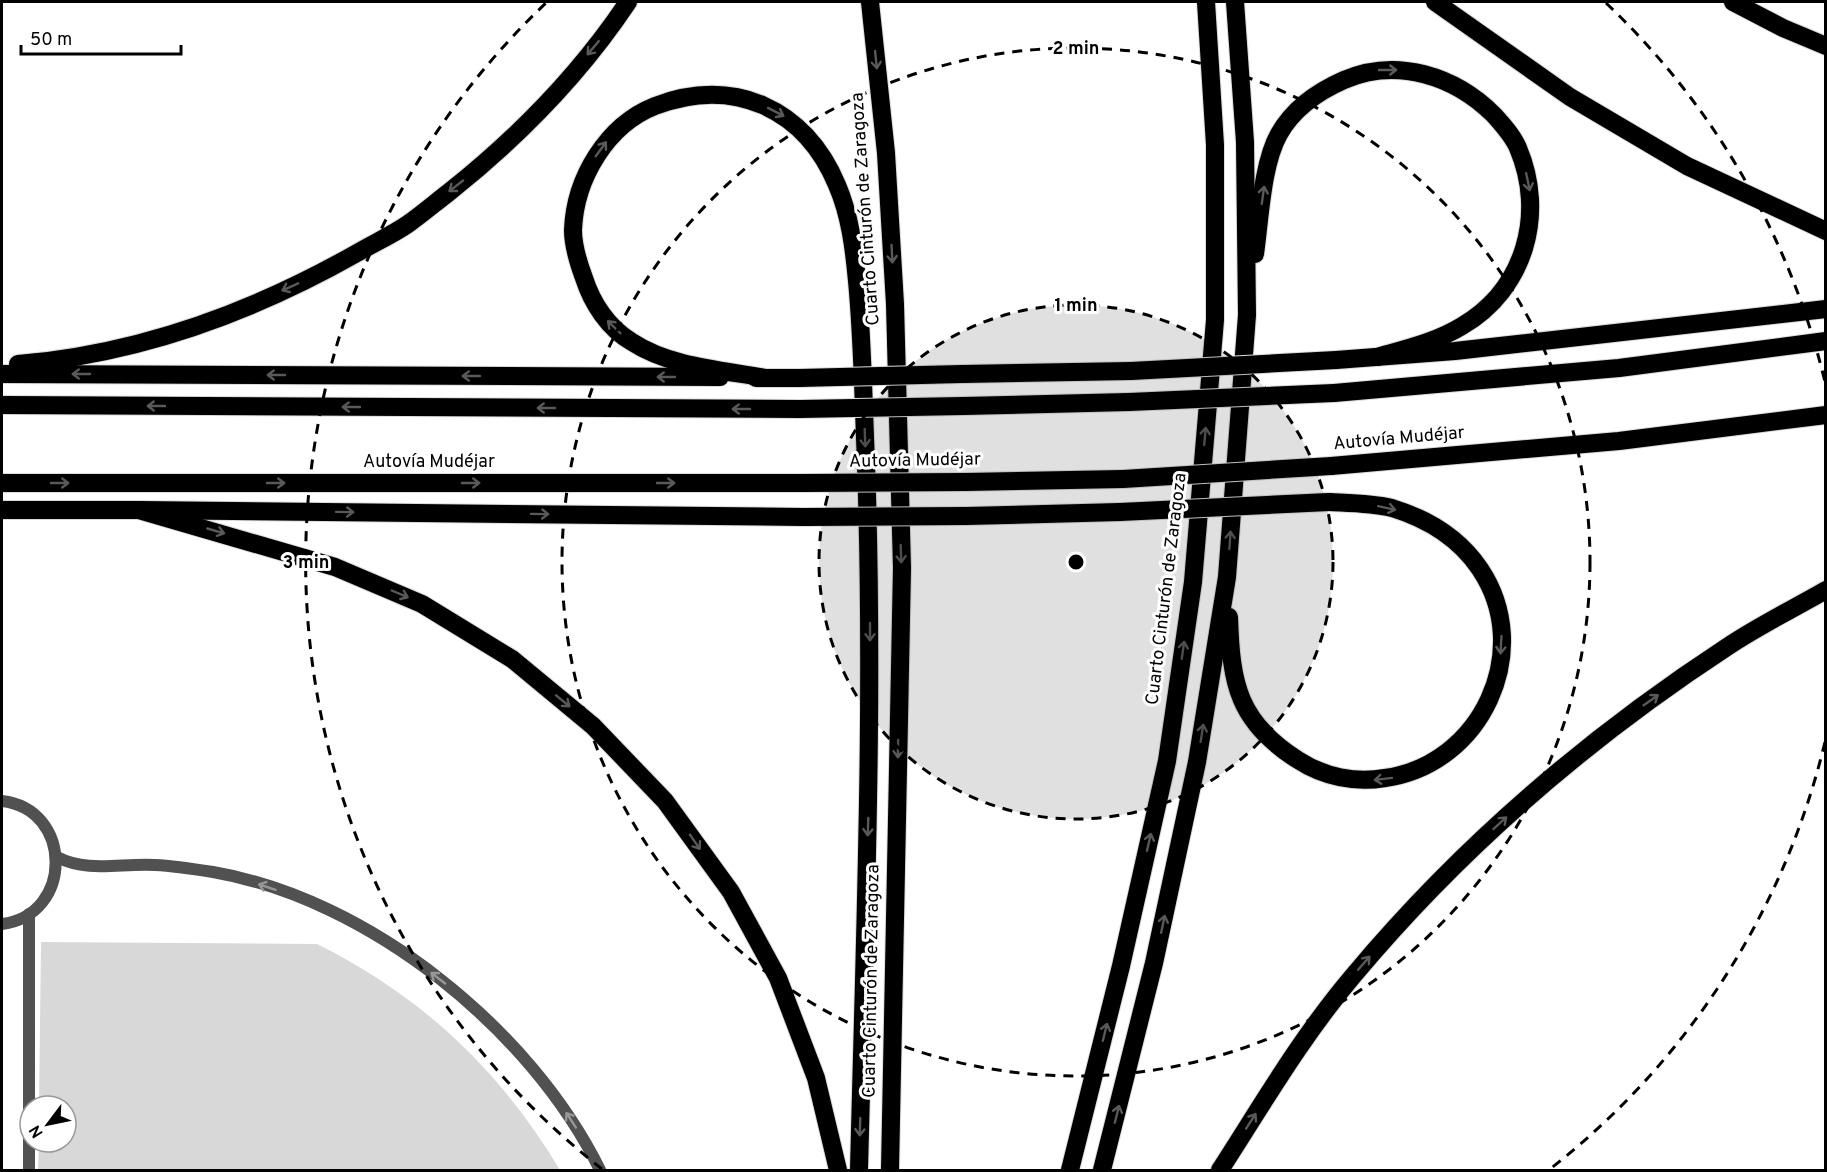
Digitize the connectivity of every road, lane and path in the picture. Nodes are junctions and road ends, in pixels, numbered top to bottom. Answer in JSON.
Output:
{"nodes":[{"id":1,"x":628,"y":2,"type":"edge"},
{"id":2,"x":870,"y":2,"type":"edge"},
{"id":3,"x":1206,"y":2,"type":"edge"},
{"id":4,"x":1235,"y":2,"type":"edge"},
{"id":5,"x":1435,"y":2,"type":"edge"},
{"id":6,"x":1733,"y":2,"type":"edge"},
{"id":7,"x":1826,"y":46,"type":"edge"},
{"id":8,"x":1826,"y":231,"type":"edge"},
{"id":9,"x":1826,"y":309,"type":"edge"},
{"id":10,"x":1247,"y":315,"type":"junction"},
{"id":11,"x":1826,"y":341,"type":"edge"},
{"id":12,"x":1377,"y":357,"type":"junction"},
{"id":13,"x":2,"y":365,"type":"edge"},
{"id":14,"x":2,"y":374,"type":"edge"},
{"id":15,"x":766,"y":378,"type":"junction"},
{"id":16,"x":2,"y":405,"type":"edge"},
{"id":17,"x":1826,"y":415,"type":"edge"},
{"id":18,"x":2,"y":483,"type":"edge"},
{"id":19,"x":2,"y":510,"type":"edge"},
{"id":20,"x":139,"y":510,"type":"junction"},
{"id":21,"x":1227,"y":578,"type":"junction"},
{"id":22,"x":1826,"y":590,"type":"edge"},
{"id":23,"x":2,"y":801,"type":"edge"},
{"id":24,"x":57,"y":857,"type":"junction"},
{"id":25,"x":29,"y":914,"type":"junction"},
{"id":26,"x":2,"y":924,"type":"edge"},
{"id":27,"x":29,"y":1170,"type":"edge"},
{"id":28,"x":600,"y":1170,"type":"edge"},
{"id":29,"x":838,"y":1170,"type":"edge"},
{"id":30,"x":859,"y":1170,"type":"edge"},
{"id":31,"x":890,"y":1170,"type":"edge"},
{"id":32,"x":1071,"y":1170,"type":"edge"},
{"id":33,"x":1102,"y":1170,"type":"edge"},
{"id":34,"x":1220,"y":1170,"type":"edge"}],
"edges":[{"from":1,"to":13,"type":"highway","one_way":true},
{"from":2,"to":31,"type":"highway","name":"Cuarto Cinturón de Zaragoza","one_way":true},
{"from":32,"to":3,"type":"highway","name":"Cuarto Cinturón de Zaragoza","one_way":true},
{"from":4,"to":10,"type":"highway"},
{"from":5,"to":8,"type":"highway"},
{"from":6,"to":7,"type":"highway"},
{"from":9,"to":12,"type":"highway"},
{"from":10,"to":12,"type":"highway","one_way":true},
{"from":21,"to":10,"type":"highway","one_way":true},
{"from":11,"to":16,"type":"highway","one_way":true,"bridge":true},
{"from":12,"to":15,"type":"highway","bridge":true},
{"from":15,"to":14,"type":"highway","one_way":true},
{"from":15,"to":30,"type":"highway","one_way":true},
{"from":18,"to":17,"type":"highway","name":"Autovía Mudéjar","one_way":true,"bridge":true},
{"from":19,"to":20,"type":"highway"},
{"from":20,"to":21,"type":"highway","one_way":true,"bridge":true},
{"from":20,"to":29,"type":"highway","one_way":true},
{"from":33,"to":21,"type":"highway","one_way":true},
{"from":34,"to":22,"type":"highway","one_way":true},
{"from":23,"to":24,"type":"street"},
{"from":24,"to":25,"type":"street"},
{"from":28,"to":24,"type":"street","one_way":true},
{"from":25,"to":26,"type":"street"},
{"from":25,"to":27,"type":"street"}]}
